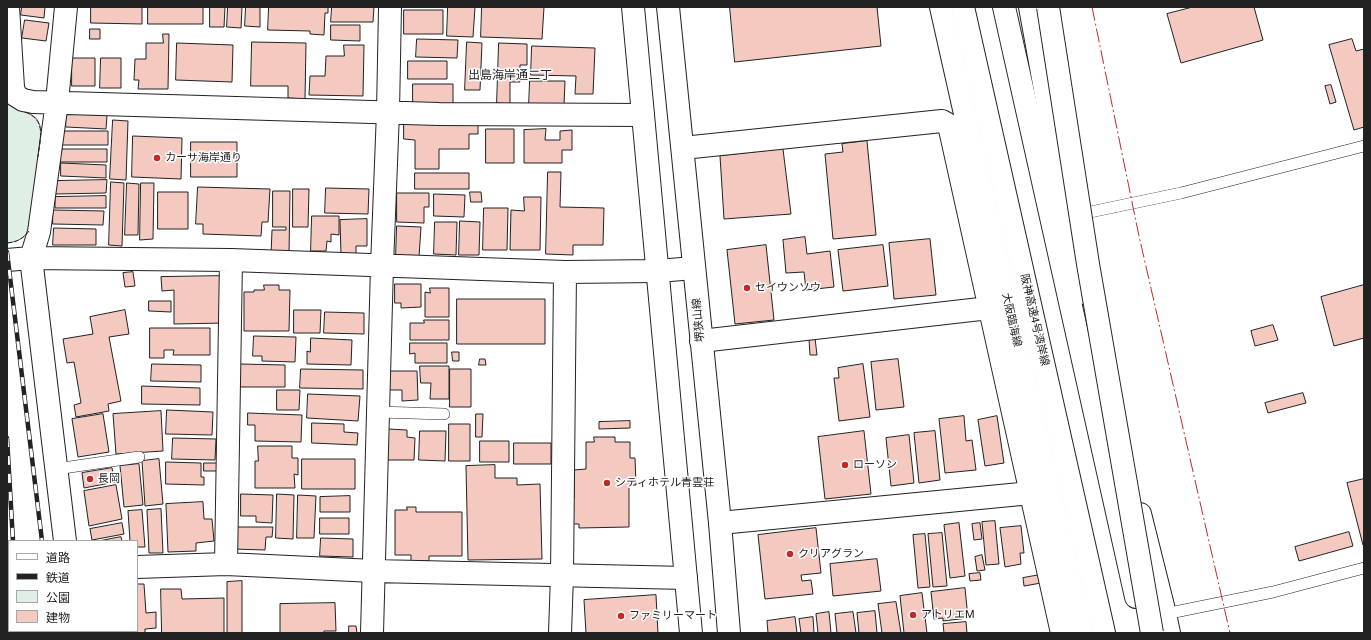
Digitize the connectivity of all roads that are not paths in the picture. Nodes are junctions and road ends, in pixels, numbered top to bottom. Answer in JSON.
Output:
{"nodes":[{"id":1,"x":8,"y":7,"type":"edge"},
{"id":2,"x":66,"y":7,"type":"edge"},
{"id":3,"x":390,"y":7,"type":"edge"},
{"id":4,"x":634,"y":7,"type":"edge"},
{"id":5,"x":668,"y":7,"type":"edge"},
{"id":6,"x":941,"y":7,"type":"edge"},
{"id":7,"x":963,"y":7,"type":"edge"},
{"id":8,"x":1004,"y":7,"type":"edge"},
{"id":9,"x":1030,"y":7,"type":"edge"},
{"id":10,"x":1048,"y":7,"type":"edge"},
{"id":11,"x":57,"y":102,"type":"junction"},
{"id":12,"x":388,"y":112,"type":"junction"},
{"id":13,"x":643,"y":115,"type":"junction"},
{"id":14,"x":1364,"y":146,"type":"edge"},
{"id":15,"x":683,"y":148,"type":"junction"},
{"id":16,"x":1068,"y":216,"type":"junction"},
{"id":17,"x":31,"y":258,"type":"junction"},
{"id":18,"x":7,"y":260,"type":"edge"},
{"id":19,"x":231,"y":260,"type":"junction"},
{"id":20,"x":382,"y":266,"type":"junction"},
{"id":21,"x":694,"y":268,"type":"junction"},
{"id":22,"x":658,"y":271,"type":"junction"},
{"id":23,"x":565,"y":272,"type":"junction"},
{"id":24,"x":989,"y":308,"type":"junction"},
{"id":25,"x":701,"y":341,"type":"junction"},
{"id":26,"x":378,"y":412,"type":"junction"},
{"id":27,"x":444,"y":414,"type":"dead end"},
{"id":28,"x":139,"y":457,"type":"dead end"},
{"id":29,"x":56,"y":469,"type":"junction"},
{"id":30,"x":1031,"y":493,"type":"junction"},
{"id":31,"x":720,"y":523,"type":"junction"},
{"id":32,"x":65,"y":540,"type":"edge"},
{"id":33,"x":226,"y":564,"type":"junction"},
{"id":34,"x":138,"y":567,"type":"edge"},
{"id":35,"x":1364,"y":568,"type":"edge"},
{"id":36,"x":374,"y":572,"type":"junction"},
{"id":37,"x":562,"y":575,"type":"junction"},
{"id":38,"x":686,"y":578,"type":"junction"},
{"id":39,"x":1167,"y":624,"type":"edge"},
{"id":40,"x":372,"y":633,"type":"edge"},
{"id":41,"x":560,"y":633,"type":"edge"},
{"id":42,"x":691,"y":633,"type":"edge"},
{"id":43,"x":729,"y":633,"type":"edge"},
{"id":44,"x":1062,"y":633,"type":"edge"},
{"id":45,"x":1082,"y":633,"type":"edge"},
{"id":46,"x":1104,"y":633,"type":"edge"},
{"id":47,"x":1144,"y":633,"type":"edge"},
{"id":48,"x":1152,"y":633,"type":"edge"}],
"edges":[{"from":1,"to":11,"type":"main road"},
{"from":2,"to":11,"type":"main road"},
{"from":3,"to":12,"type":"main road"},
{"from":4,"to":13,"type":"main road"},
{"from":5,"to":15,"type":"main road","name":"堺狭山線"},
{"from":6,"to":45,"type":"main road","name":"大阪臨海線"},
{"from":7,"to":46,"type":"main road","name":"阪神高速4号湾岸線"},
{"from":8,"to":47,"type":"main road"},
{"from":9,"to":16,"type":"main road"},
{"from":10,"to":48,"type":"main road","bridge":true},
{"from":11,"to":12,"type":"main road"},
{"from":11,"to":17,"type":"main road"},
{"from":12,"to":13,"type":"main road"},
{"from":12,"to":20,"type":"main road"},
{"from":13,"to":22,"type":"main road"},
{"from":14,"to":16,"type":"lane"},
{"from":15,"to":21,"type":"main road","name":"堺狭山線"},
{"from":15,"to":24,"type":"main road"},
{"from":16,"to":39,"type":"main road"},
{"from":17,"to":18,"type":"main road"},
{"from":17,"to":19,"type":"main road"},
{"from":17,"to":29,"type":"main road"},
{"from":19,"to":20,"type":"main road"},
{"from":19,"to":33,"type":"main road"},
{"from":20,"to":23,"type":"main road"},
{"from":20,"to":26,"type":"main road"},
{"from":21,"to":22,"type":"main road"},
{"from":21,"to":25,"type":"main road","name":"堺狭山線"},
{"from":22,"to":23,"type":"main road"},
{"from":22,"to":38,"type":"main road"},
{"from":23,"to":37,"type":"main road"},
{"from":24,"to":25,"type":"main road"},
{"from":24,"to":30,"type":"main road"},
{"from":25,"to":31,"type":"main road","name":"堺狭山線"},
{"from":26,"to":27,"type":"lane"},
{"from":26,"to":36,"type":"main road"},
{"from":28,"to":29,"type":"lane"},
{"from":29,"to":32,"type":"main road"},
{"from":30,"to":31,"type":"main road"},
{"from":30,"to":44,"type":"main road"},
{"from":31,"to":43,"type":"main road","name":"堺狭山線"},
{"from":33,"to":34,"type":"main road"},
{"from":33,"to":36,"type":"main road"},
{"from":35,"to":39,"type":"lane"},
{"from":36,"to":37,"type":"main road"},
{"from":36,"to":40,"type":"main road"},
{"from":37,"to":38,"type":"main road"},
{"from":37,"to":41,"type":"main road"},
{"from":38,"to":42,"type":"main road"}]}
